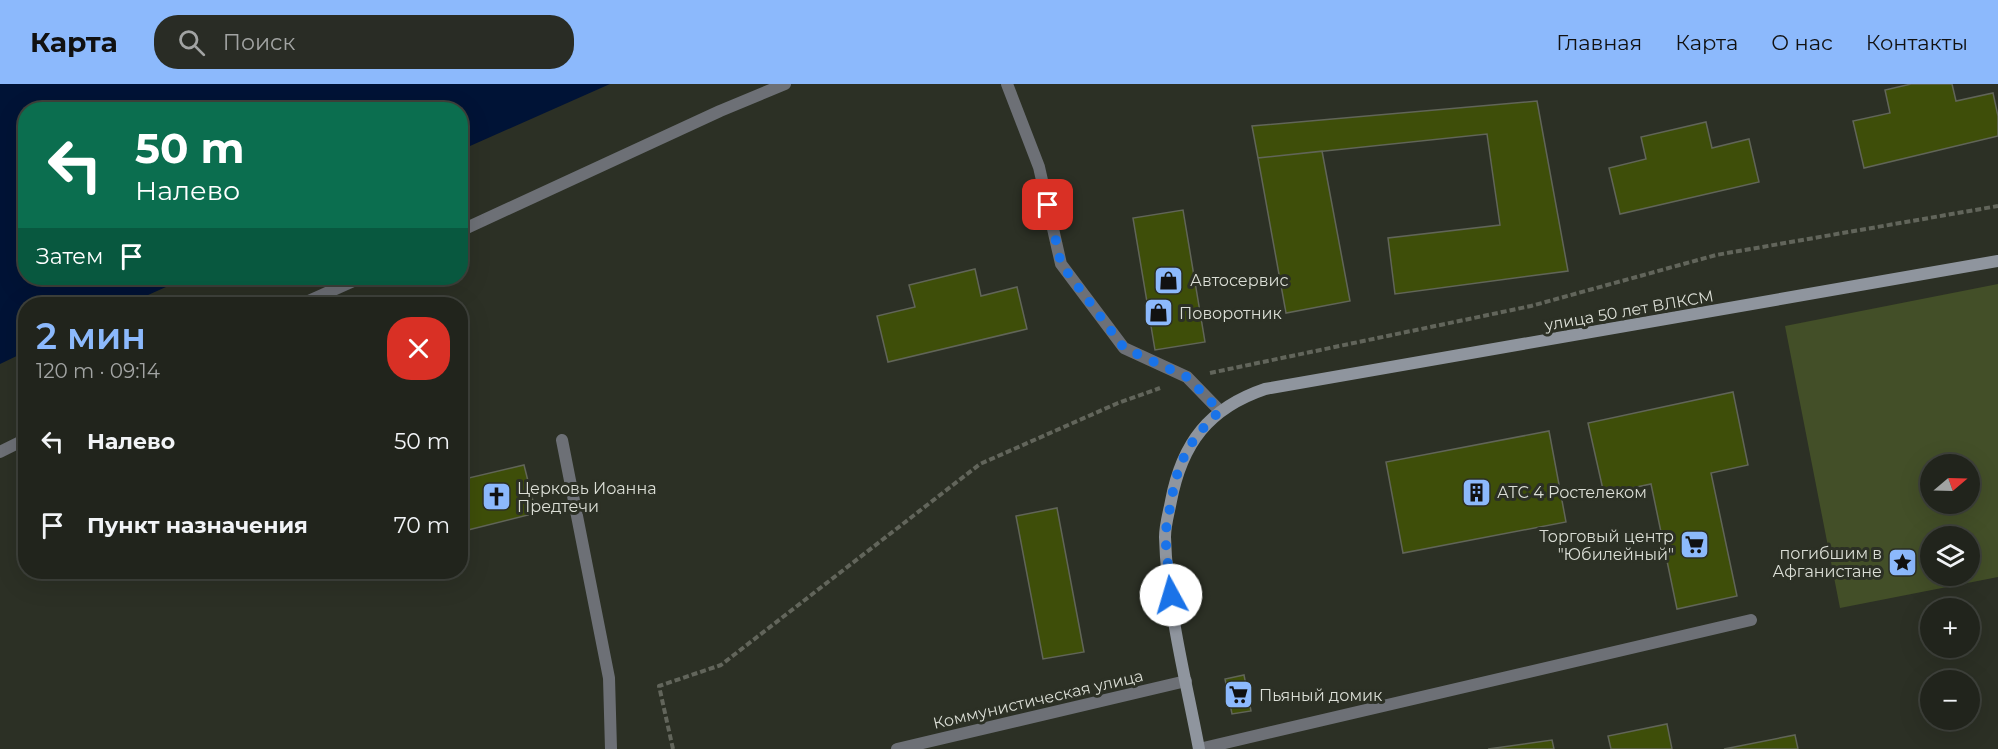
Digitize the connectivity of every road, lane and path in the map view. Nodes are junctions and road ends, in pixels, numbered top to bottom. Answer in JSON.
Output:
{"nodes":[{"id":1,"x":785,"y":84,"type":"edge"},
{"id":2,"x":1007,"y":84,"type":"edge"},
{"id":3,"x":1998,"y":206,"type":"edge"},
{"id":4,"x":468,"y":227,"type":"edge"},
{"id":5,"x":1998,"y":261,"type":"edge"},
{"id":6,"x":344,"y":285,"type":"edge"},
{"id":7,"x":318,"y":297,"type":"edge"},
{"id":8,"x":1187,"y":377,"type":"junction"},
{"id":9,"x":1220,"y":411,"type":"junction"},
{"id":10,"x":562,"y":440,"type":"dead end"},
{"id":11,"x":18,"y":443,"type":"edge"},
{"id":12,"x":0,"y":452,"type":"edge"},
{"id":13,"x":1751,"y":620,"type":"dead end"},
{"id":14,"x":1186,"y":681,"type":"junction"},
{"id":15,"x":611,"y":749,"type":"edge"},
{"id":16,"x":673,"y":749,"type":"edge"},
{"id":17,"x":897,"y":749,"type":"edge"},
{"id":18,"x":1199,"y":749,"type":"edge"}],
"edges":[{"from":1,"to":4,"type":"street"},
{"from":2,"to":8,"type":"street"},
{"from":3,"to":8,"type":"path"},
{"from":5,"to":9,"type":"main road","name":"улица 50 лет ВЛКСМ"},
{"from":6,"to":7,"type":"street"},
{"from":8,"to":9,"type":"street"},
{"from":8,"to":16,"type":"path"},
{"from":9,"to":14,"type":"main road","name":"улица 50 лет ВЛКСМ"},
{"from":10,"to":15,"type":"street"},
{"from":11,"to":12,"type":"street"},
{"from":13,"to":18,"type":"street"},
{"from":14,"to":17,"type":"street","name":"Коммунистическая улица"},
{"from":14,"to":18,"type":"main road","name":"улица 50 лет ВЛКСМ"}]}
